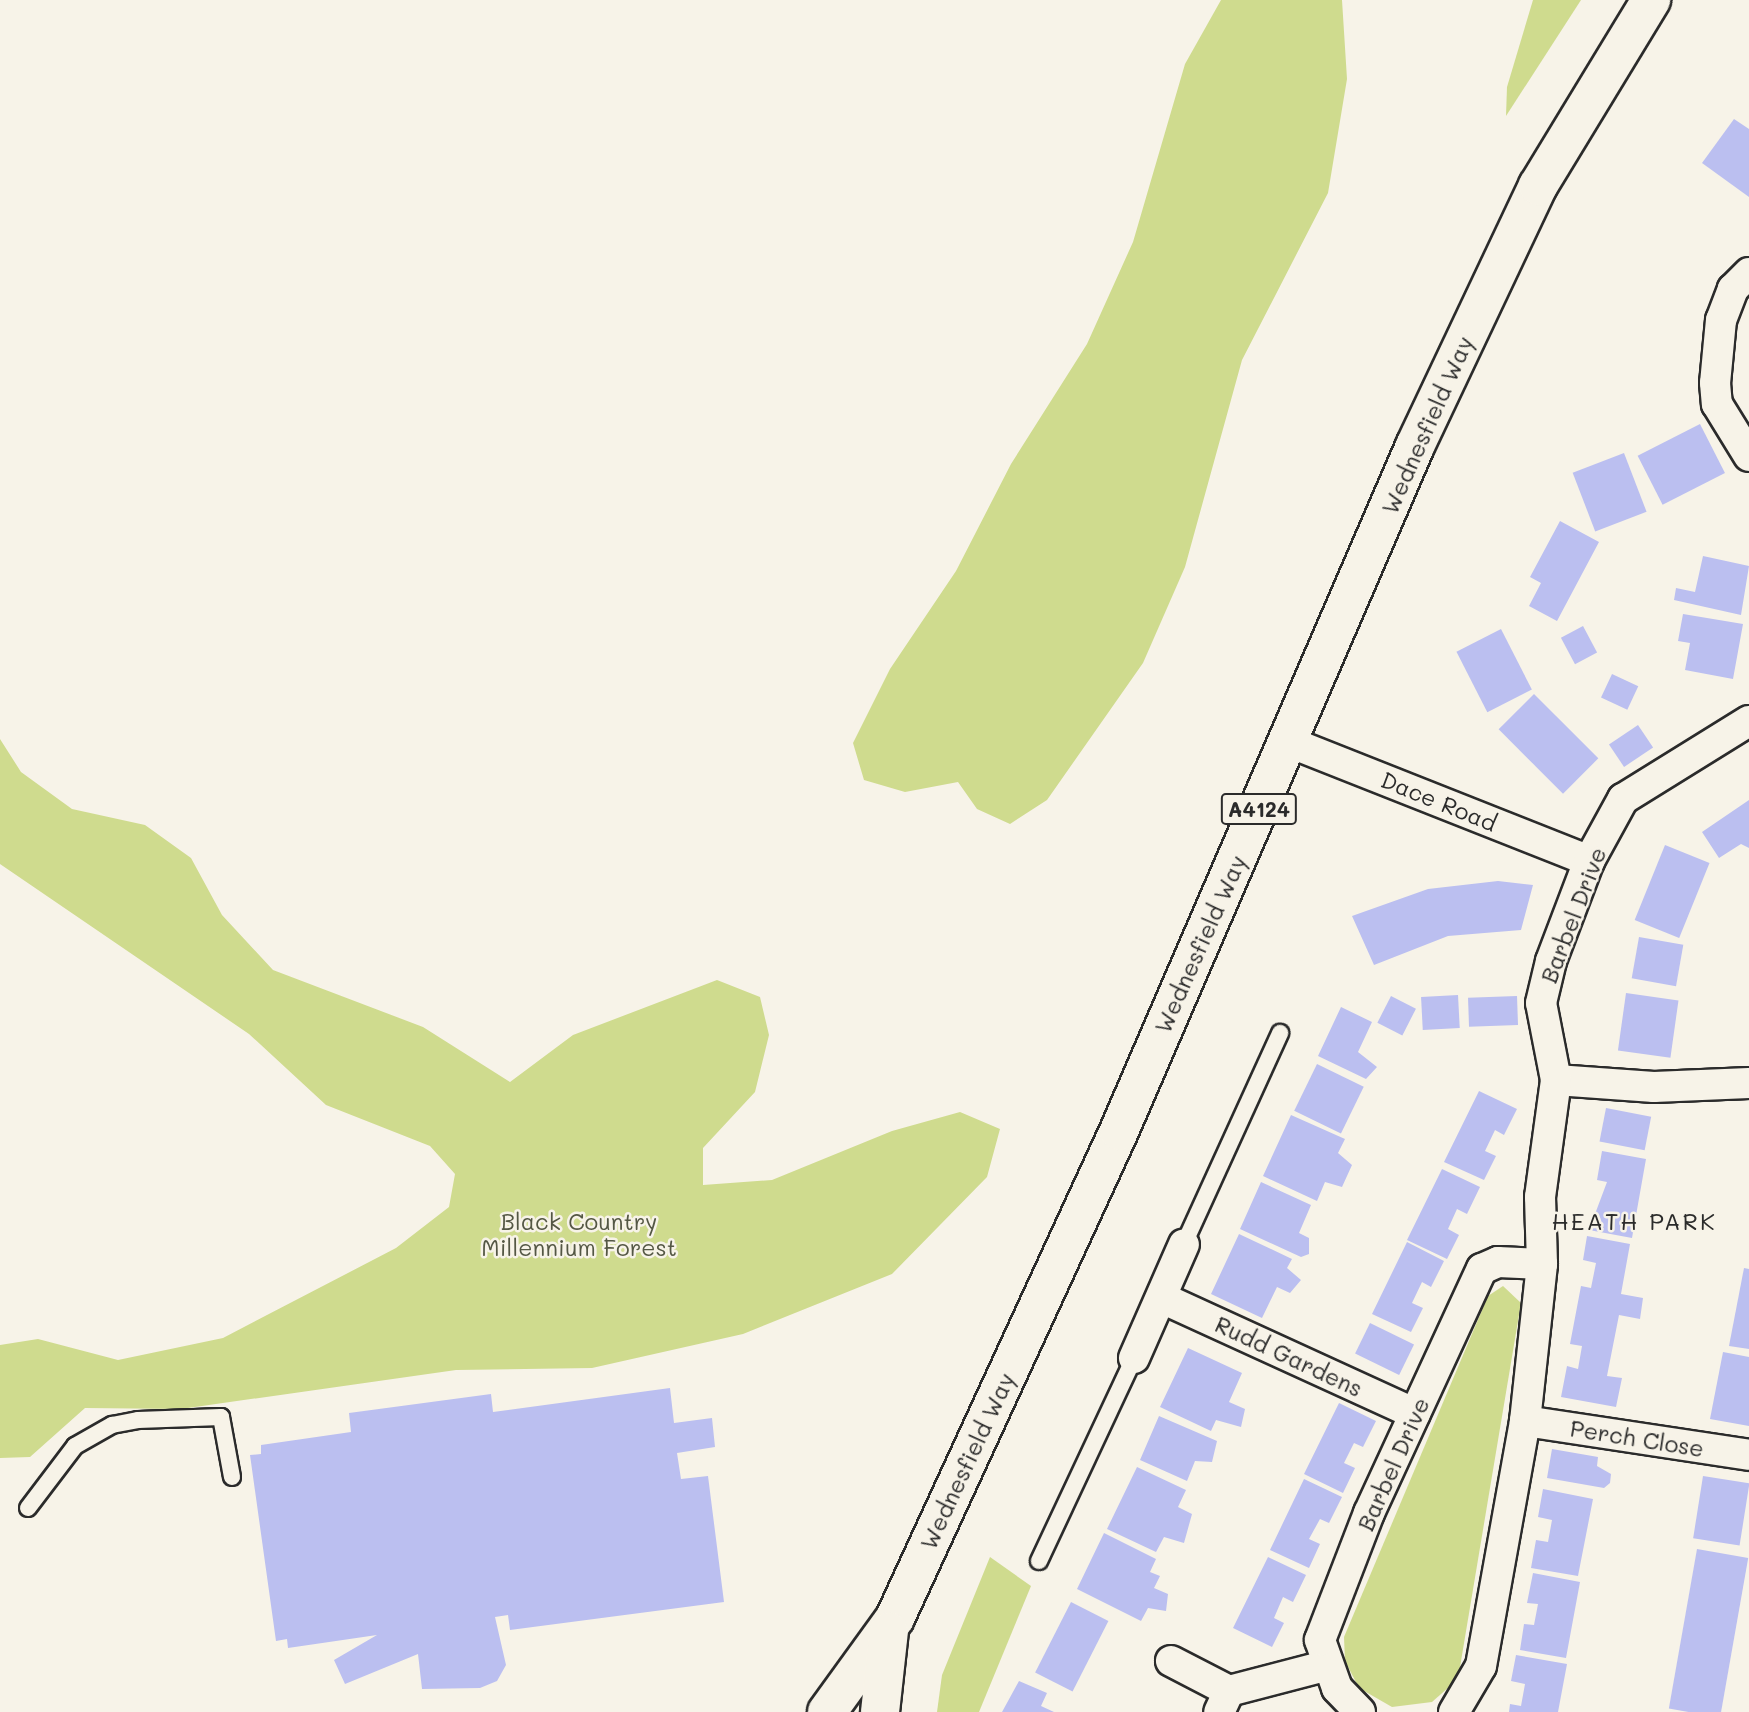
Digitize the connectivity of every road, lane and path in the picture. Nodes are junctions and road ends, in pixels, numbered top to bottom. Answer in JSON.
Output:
{"nodes":[{"id":1,"x":1651,"y":0,"type":"edge"},
{"id":2,"x":1749,"y":273,"type":"edge"},
{"id":3,"x":1749,"y":456,"type":"edge"},
{"id":4,"x":1749,"y":721,"type":"edge"},
{"id":5,"x":1289,"y":742,"type":"junction"},
{"id":6,"x":1589,"y":861,"type":"junction"},
{"id":7,"x":1280,"y":1032,"type":"dead end"},
{"id":8,"x":1556,"y":1080,"type":"junction"},
{"id":9,"x":1749,"y":1083,"type":"edge"},
{"id":10,"x":1184,"y":1244,"type":"joint"},
{"id":11,"x":1542,"y":1264,"type":"junction"},
{"id":12,"x":1162,"y":1298,"type":"junction"},
{"id":13,"x":1134,"y":1358,"type":"joint"},
{"id":14,"x":1415,"y":1414,"type":"junction"},
{"id":15,"x":1525,"y":1421,"type":"junction"},
{"id":16,"x":1749,"y":1455,"type":"edge"},
{"id":17,"x":232,"y":1477,"type":"dead end"},
{"id":18,"x":28,"y":1508,"type":"dead end"},
{"id":19,"x":1039,"y":1561,"type":"dead end"},
{"id":20,"x":889,"y":1631,"type":"junction"},
{"id":21,"x":1171,"y":1661,"type":"dead end"},
{"id":22,"x":1325,"y":1666,"type":"junction"},
{"id":23,"x":1224,"y":1702,"type":"edge"},
{"id":24,"x":827,"y":1712,"type":"edge"},
{"id":25,"x":880,"y":1712,"type":"edge"},
{"id":26,"x":1360,"y":1712,"type":"edge"},
{"id":27,"x":1455,"y":1712,"type":"edge"}],
"edges":[{"from":1,"to":5,"type":"main road","name":"Wednesfield Way","number":"A4124"},
{"from":2,"to":3,"type":"street"},
{"from":4,"to":6,"type":"street","name":"Barbel Drive"},
{"from":5,"to":6,"type":"street","name":"Dace Road"},
{"from":5,"to":20,"type":"main road","name":"Wednesfield Way","number":"A4124"},
{"from":6,"to":8,"type":"street","name":"Barbel Drive"},
{"from":7,"to":10,"type":"lane"},
{"from":8,"to":9,"type":"street"},
{"from":8,"to":11,"type":"street","name":"Barbel Drive"},
{"from":10,"to":12,"type":"street"},
{"from":11,"to":14,"type":"street","name":"Barbel Drive"},
{"from":11,"to":15,"type":"street","name":"Barbel Drive"},
{"from":12,"to":13,"type":"street"},
{"from":12,"to":14,"type":"street","name":"Rudd Gardens"},
{"from":13,"to":19,"type":"lane"},
{"from":14,"to":22,"type":"street","name":"Barbel Drive"},
{"from":15,"to":16,"type":"street","name":"Perch Close"},
{"from":15,"to":27,"type":"street","name":"Barbel Drive"},
{"from":17,"to":18,"type":"lane"},
{"from":20,"to":24,"type":"main road","name":"Wednesfield Way","number":"A4124"},
{"from":20,"to":25,"type":"main road","name":"Wednesfield Way","number":"A4124"},
{"from":21,"to":23,"type":"street"},
{"from":22,"to":23,"type":"street"},
{"from":22,"to":26,"type":"street"}]}
